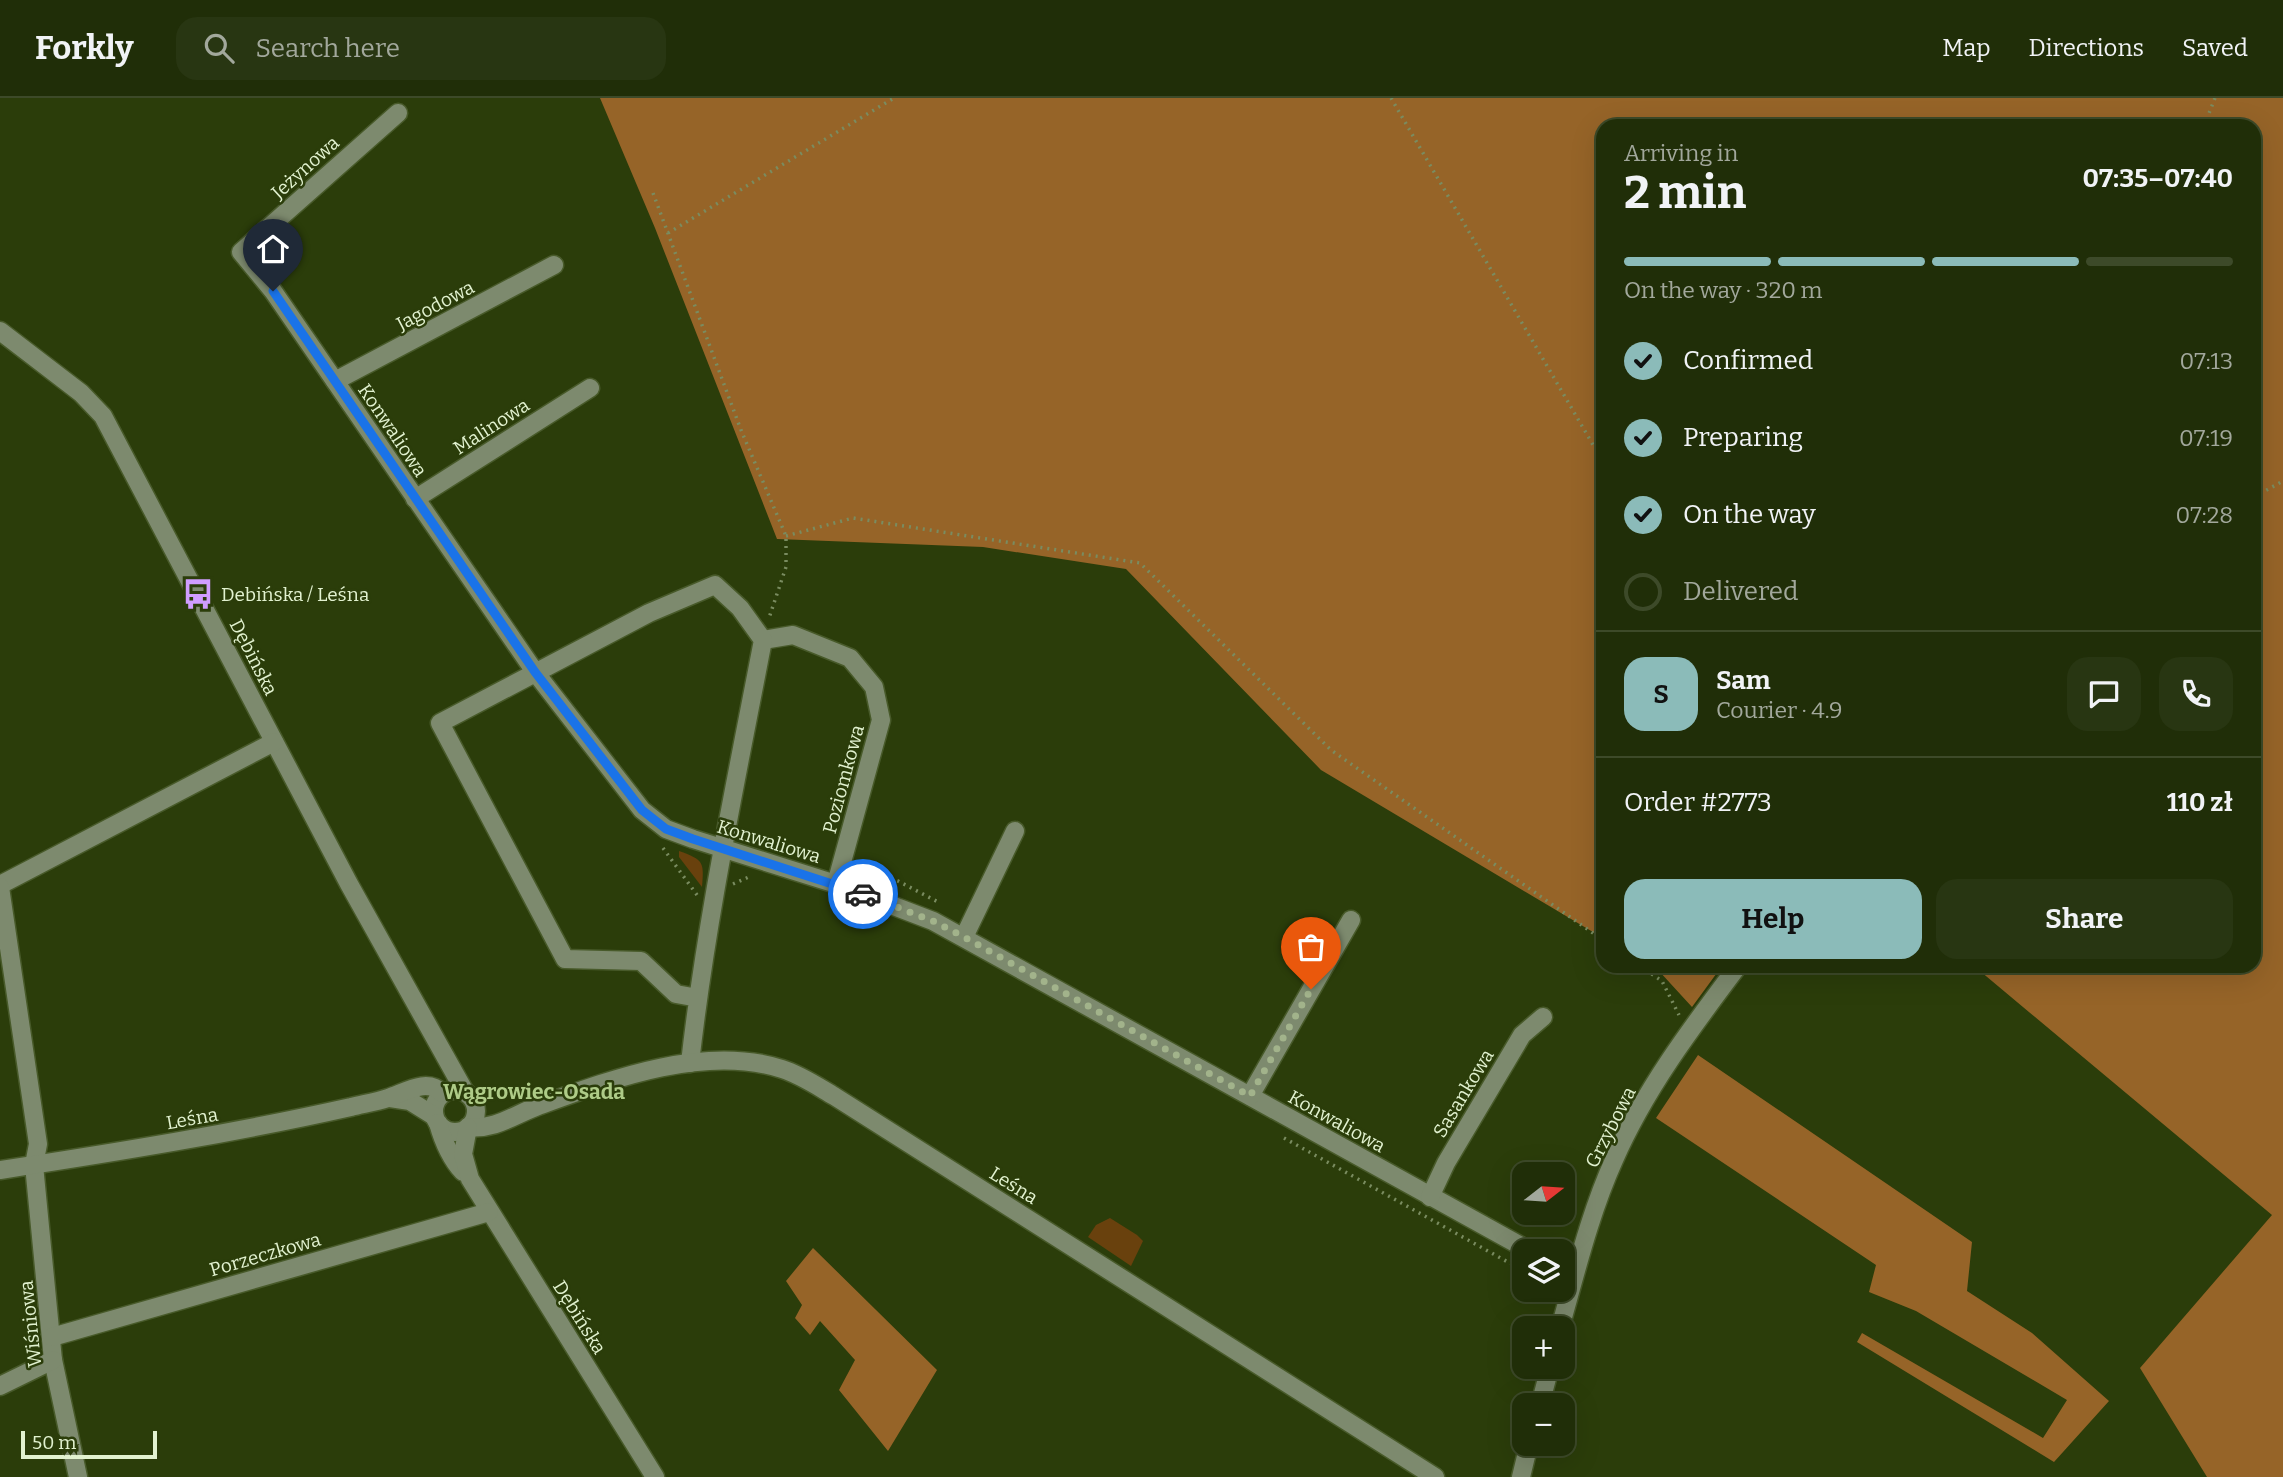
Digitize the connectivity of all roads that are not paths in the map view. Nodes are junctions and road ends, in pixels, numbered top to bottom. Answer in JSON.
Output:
{"nodes":[{"id":1,"x":398,"y":113,"type":"dead end"},
{"id":2,"x":241,"y":253,"type":"joint"},
{"id":3,"x":554,"y":265,"type":"dead end"},
{"id":4,"x":0,"y":331,"type":"edge"},
{"id":5,"x":335,"y":381,"type":"junction"},
{"id":6,"x":590,"y":388,"type":"dead end"},
{"id":7,"x":415,"y":499,"type":"junction"},
{"id":8,"x":762,"y":640,"type":"junction"},
{"id":9,"x":535,"y":672,"type":"junction"},
{"id":10,"x":274,"y":742,"type":"junction"},
{"id":11,"x":1015,"y":831,"type":"dead end"},
{"id":12,"x":724,"y":849,"type":"junction"},
{"id":13,"x":836,"y":884,"type":"junction"},
{"id":14,"x":0,"y":886,"type":"edge"},
{"id":15,"x":1351,"y":920,"type":"dead end"},
{"id":16,"x":964,"y":937,"type":"junction"},
{"id":17,"x":1733,"y":973,"type":"edge"},
{"id":18,"x":698,"y":998,"type":"junction"},
{"id":19,"x":1542,"y":1017,"type":"dead end"},
{"id":20,"x":432,"y":1035,"type":"junction"},
{"id":21,"x":690,"y":1063,"type":"junction"},
{"id":22,"x":442,"y":1093,"type":"junction"},
{"id":23,"x":1250,"y":1096,"type":"junction"},
{"id":24,"x":470,"y":1097,"type":"junction"},
{"id":25,"x":390,"y":1098,"type":"junction"},
{"id":26,"x":535,"y":1107,"type":"junction"},
{"id":27,"x":436,"y":1120,"type":"junction"},
{"id":28,"x":468,"y":1127,"type":"junction"},
{"id":29,"x":34,"y":1165,"type":"junction"},
{"id":30,"x":0,"y":1170,"type":"edge"},
{"id":31,"x":470,"y":1179,"type":"junction"},
{"id":32,"x":1430,"y":1197,"type":"junction"},
{"id":33,"x":489,"y":1212,"type":"junction"},
{"id":34,"x":1512,"y":1241,"type":"edge"},
{"id":35,"x":1575,"y":1258,"type":"edge"},
{"id":36,"x":52,"y":1337,"type":"junction"},
{"id":37,"x":53,"y":1360,"type":"junction"},
{"id":38,"x":0,"y":1385,"type":"edge"},
{"id":39,"x":1527,"y":1456,"type":"edge"},
{"id":40,"x":78,"y":1477,"type":"edge"},
{"id":41,"x":655,"y":1477,"type":"edge"},
{"id":42,"x":1435,"y":1477,"type":"edge"},
{"id":43,"x":1521,"y":1477,"type":"edge"}],
"edges":[{"from":1,"to":2,"type":"street","name":"Jeżynowa"},
{"from":2,"to":5,"type":"street","name":"Konwaliowa"},
{"from":3,"to":5,"type":"street","name":"Jagodowa"},
{"from":4,"to":10,"type":"street","name":"Dębińska"},
{"from":5,"to":7,"type":"street","name":"Konwaliowa"},
{"from":6,"to":7,"type":"street","name":"Malinowa"},
{"from":7,"to":9,"type":"street","name":"Konwaliowa"},
{"from":8,"to":9,"type":"street"},
{"from":8,"to":12,"type":"street"},
{"from":8,"to":13,"type":"street","name":"Poziomkowa"},
{"from":9,"to":12,"type":"street","name":"Konwaliowa"},
{"from":9,"to":18,"type":"street"},
{"from":10,"to":14,"type":"street"},
{"from":10,"to":20,"type":"street","name":"Dębińska"},
{"from":11,"to":16,"type":"street"},
{"from":12,"to":13,"type":"street","name":"Konwaliowa"},
{"from":12,"to":18,"type":"street"},
{"from":13,"to":16,"type":"street","name":"Konwaliowa"},
{"from":14,"to":29,"type":"street","name":"Wiśniowa"},
{"from":15,"to":23,"type":"street"},
{"from":16,"to":23,"type":"street","name":"Konwaliowa"},
{"from":17,"to":35,"type":"street","name":"Grzybowa"},
{"from":18,"to":21,"type":"street"},
{"from":19,"to":32,"type":"street","name":"Sasankowa"},
{"from":20,"to":22,"type":"street","name":"Dębińska"},
{"from":20,"to":24,"type":"street","name":"Dębińska"},
{"from":21,"to":26,"type":"street","name":"Leśna"},
{"from":21,"to":42,"type":"street","name":"Leśna"},
{"from":22,"to":24,"type":"street"},
{"from":22,"to":25,"type":"street","name":"Leśna"},
{"from":22,"to":27,"type":"street"},
{"from":23,"to":32,"type":"street","name":"Konwaliowa"},
{"from":24,"to":26,"type":"street","name":"Leśna"},
{"from":24,"to":28,"type":"street"},
{"from":25,"to":27,"type":"street"},
{"from":25,"to":29,"type":"street","name":"Leśna"},
{"from":26,"to":28,"type":"street","name":"Leśna"},
{"from":27,"to":28,"type":"street"},
{"from":27,"to":31,"type":"street","name":"Dębińska"},
{"from":28,"to":31,"type":"street","name":"Dębińska"},
{"from":29,"to":30,"type":"street","name":"Leśna"},
{"from":29,"to":36,"type":"street","name":"Wiśniowa"},
{"from":31,"to":33,"type":"street","name":"Dębińska"},
{"from":32,"to":34,"type":"street","name":"Konwaliowa"},
{"from":33,"to":36,"type":"street","name":"Porzeczkowa"},
{"from":33,"to":41,"type":"street","name":"Dębińska"},
{"from":36,"to":37,"type":"street","name":"Wiśniowa"},
{"from":37,"to":38,"type":"street"},
{"from":37,"to":40,"type":"street","name":"Wiśniowa"},
{"from":39,"to":43,"type":"street"}]}
